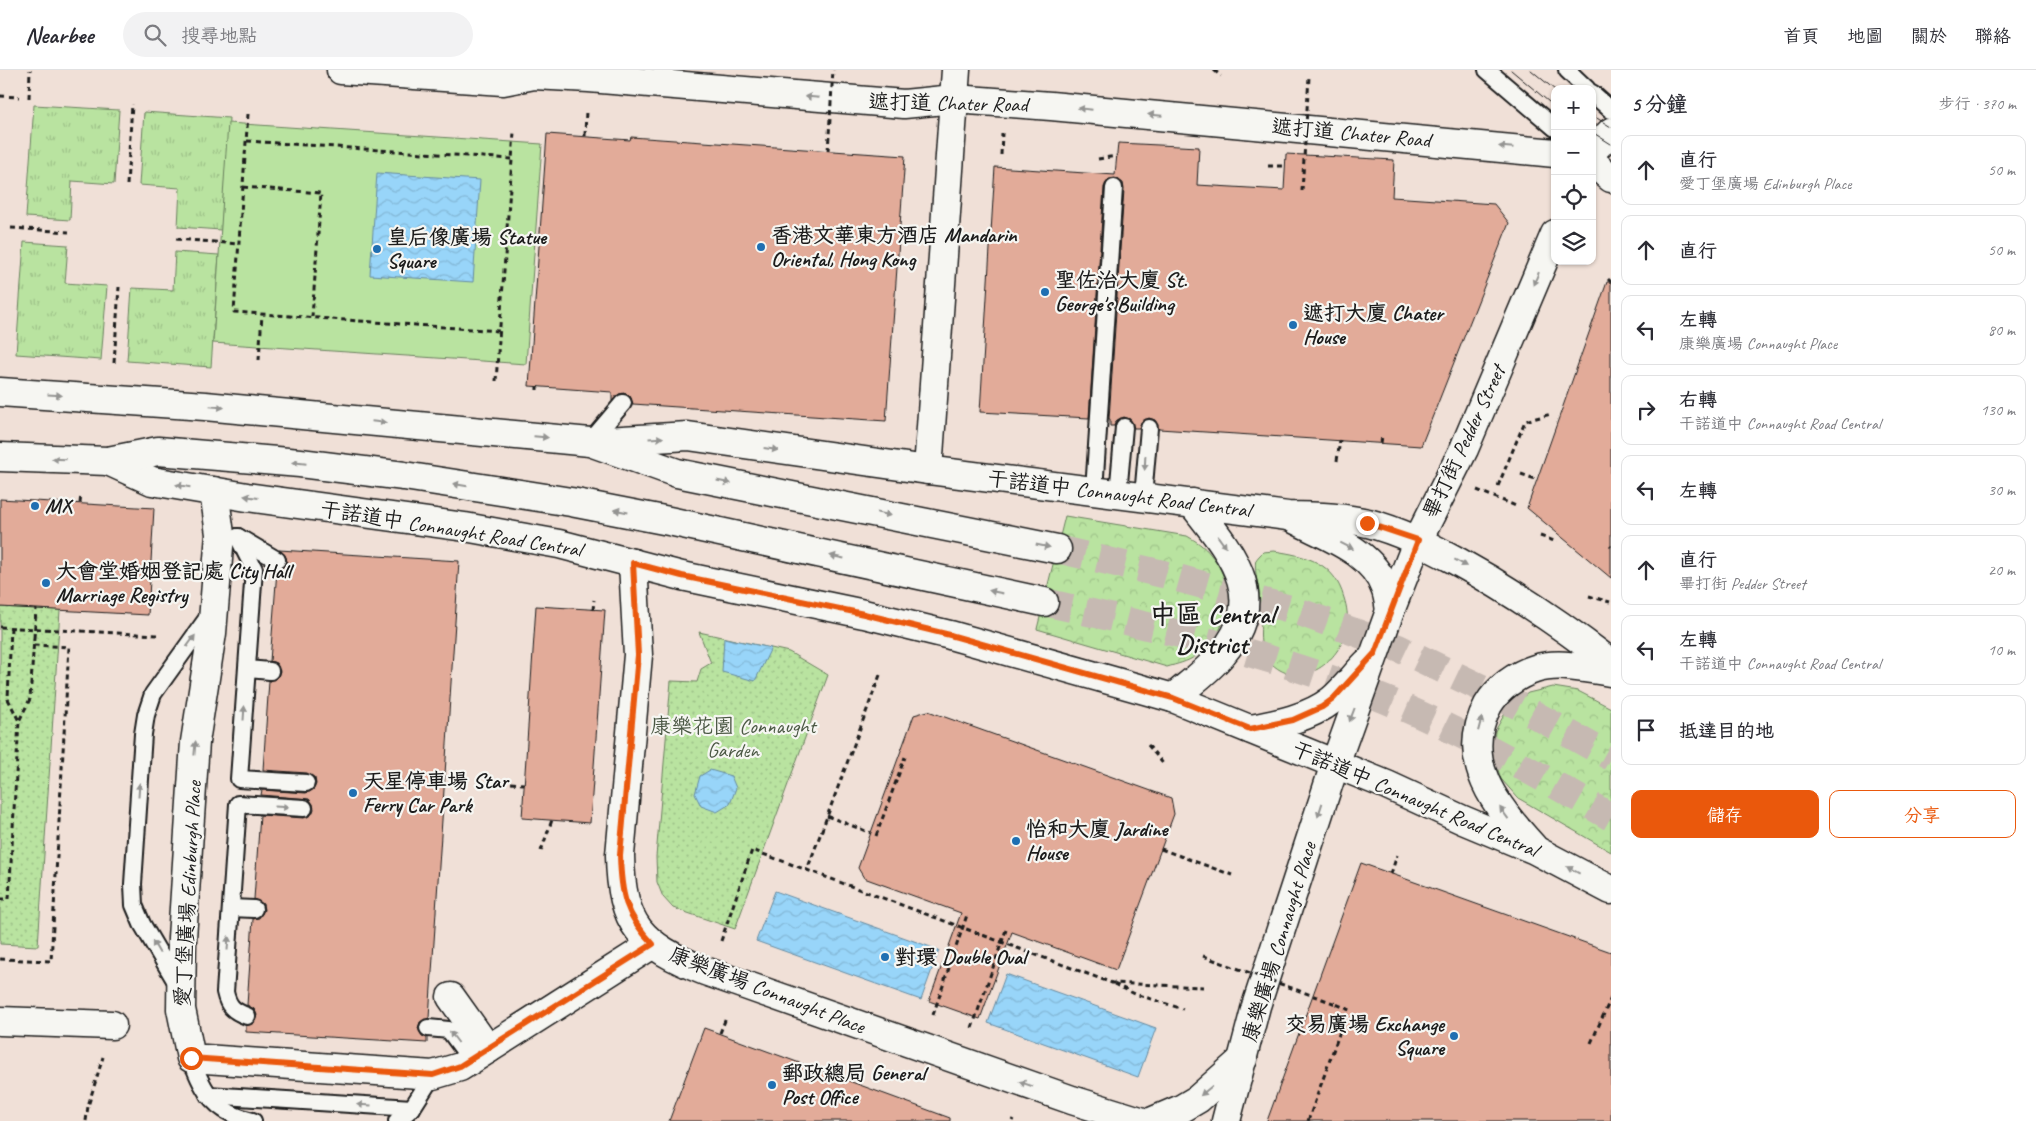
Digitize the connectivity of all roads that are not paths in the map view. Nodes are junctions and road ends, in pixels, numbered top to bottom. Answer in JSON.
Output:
{"nodes":[{"id":1,"x":341,"y":70,"type":"edge"},
{"id":2,"x":956,"y":70,"type":"edge"},
{"id":3,"x":1487,"y":70,"type":"edge"},
{"id":4,"x":1566,"y":70,"type":"edge"},
{"id":5,"x":1583,"y":85,"type":"edge"},
{"id":6,"x":1596,"y":97,"type":"edge"},
{"id":7,"x":954,"y":99,"type":"junction"},
{"id":8,"x":904,"y":104,"type":"junction"},
{"id":9,"x":1611,"y":110,"type":"edge"},
{"id":10,"x":1551,"y":125,"type":"edge"},
{"id":11,"x":1611,"y":132,"type":"edge"},
{"id":12,"x":952,"y":136,"type":"junction"},
{"id":13,"x":1596,"y":147,"type":"edge"},
{"id":14,"x":1551,"y":153,"type":"edge"},
{"id":15,"x":1596,"y":165,"type":"edge"},
{"id":16,"x":1611,"y":178,"type":"edge"},
{"id":17,"x":1114,"y":188,"type":"dead end"},
{"id":18,"x":1551,"y":243,"type":"edge"},
{"id":19,"x":2,"y":389,"type":"edge"},
{"id":20,"x":622,"y":403,"type":"dead end"},
{"id":21,"x":1124,"y":427,"type":"dead end"},
{"id":22,"x":1149,"y":428,"type":"dead end"},
{"id":23,"x":590,"y":442,"type":"junction"},
{"id":24,"x":0,"y":457,"type":"edge"},
{"id":25,"x":108,"y":461,"type":"junction"},
{"id":26,"x":928,"y":470,"type":"junction"},
{"id":27,"x":214,"y":492,"type":"junction"},
{"id":28,"x":1118,"y":494,"type":"junction"},
{"id":29,"x":1192,"y":503,"type":"junction"},
{"id":30,"x":1288,"y":516,"type":"junction"},
{"id":31,"x":229,"y":536,"type":"junction"},
{"id":32,"x":1418,"y":540,"type":"junction"},
{"id":33,"x":1057,"y":549,"type":"tunnel mouth"},
{"id":34,"x":277,"y":560,"type":"dead end"},
{"id":35,"x":633,"y":563,"type":"junction"},
{"id":36,"x":1044,"y":602,"type":"tunnel mouth"},
{"id":37,"x":214,"y":608,"type":"junction"},
{"id":38,"x":1390,"y":611,"type":"junction"},
{"id":39,"x":1375,"y":653,"type":"junction"},
{"id":40,"x":1611,"y":663,"type":"edge"},
{"id":41,"x":247,"y":669,"type":"junction"},
{"id":42,"x":270,"y":671,"type":"dead end"},
{"id":43,"x":1611,"y":672,"type":"edge"},
{"id":44,"x":1173,"y":698,"type":"junction"},
{"id":45,"x":1250,"y":729,"type":"junction"},
{"id":46,"x":1335,"y":764,"type":"junction"},
{"id":47,"x":306,"y":783,"type":"dead end"},
{"id":48,"x":304,"y":808,"type":"dead end"},
{"id":49,"x":1535,"y":850,"type":"junction"},
{"id":50,"x":1611,"y":890,"type":"edge"},
{"id":51,"x":231,"y":908,"type":"junction"},
{"id":52,"x":254,"y":910,"type":"dead end"},
{"id":53,"x":653,"y":944,"type":"junction"},
{"id":54,"x":180,"y":989,"type":"junction"},
{"id":55,"x":451,"y":997,"type":"dead end"},
{"id":56,"x":247,"y":1016,"type":"dead end"},
{"id":57,"x":0,"y":1021,"type":"edge"},
{"id":58,"x":112,"y":1025,"type":"road end"},
{"id":59,"x":428,"y":1028,"type":"dead end"},
{"id":60,"x":479,"y":1055,"type":"junction"},
{"id":61,"x":191,"y":1058,"type":"junction"},
{"id":62,"x":1243,"y":1059,"type":"junction"},
{"id":63,"x":433,"y":1075,"type":"junction"},
{"id":64,"x":208,"y":1095,"type":"junction"},
{"id":65,"x":412,"y":1108,"type":"junction"},
{"id":66,"x":252,"y":1121,"type":"edge"},
{"id":67,"x":397,"y":1121,"type":"edge"},
{"id":68,"x":1140,"y":1121,"type":"edge"},
{"id":69,"x":1153,"y":1121,"type":"edge"},
{"id":70,"x":1226,"y":1121,"type":"edge"}],
"edges":[{"from":8,"to":1,"type":"main road","name":"遮打道 Chater Road","one_way":true},
{"from":2,"to":7,"type":"main road"},
{"from":3,"to":10,"type":"lane"},
{"from":4,"to":5,"type":"lane"},
{"from":6,"to":9,"type":"lane"},
{"from":7,"to":8,"type":"main road","name":"遮打道 Chater Road"},
{"from":7,"to":12,"type":"main road"},
{"from":14,"to":7,"type":"main road","name":"遮打道 Chater Road","one_way":true},
{"from":8,"to":12,"type":"main road"},
{"from":11,"to":13,"type":"main road"},
{"from":12,"to":26,"type":"main road"},
{"from":15,"to":16,"type":"main road"},
{"from":17,"to":28,"type":"lane"},
{"from":18,"to":32,"type":"main road","name":"畢打街 Pedder Street","one_way":true},
{"from":19,"to":23,"type":"main road","name":"干諾道中 Connaught Road Central","one_way":true},
{"from":20,"to":23,"type":"lane"},
{"from":21,"to":28,"type":"lane"},
{"from":22,"to":28,"type":"lane","one_way":true},
{"from":23,"to":26,"type":"main road","name":"干諾道中 Connaught Road Central","one_way":true},
{"from":23,"to":33,"type":"main road","name":"干諾道中 Connaught Road Central","one_way":true},
{"from":25,"to":24,"type":"main road","name":"干諾道中 Connaught Road Central","one_way":true},
{"from":27,"to":25,"type":"main road","name":"干諾道中 Connaught Road Central","one_way":true},
{"from":36,"to":25,"type":"main road","name":"干諾道中 Connaught Road Central","one_way":true},
{"from":26,"to":28,"type":"main road","name":"干諾道中 Connaught Road Central"},
{"from":27,"to":31,"type":"main road","name":"愛丁堡廣場 Edinburgh Place"},
{"from":35,"to":27,"type":"main road","name":"干諾道中 Connaught Road Central","one_way":true},
{"from":28,"to":29,"type":"main road","name":"干諾道中 Connaught Road Central"},
{"from":29,"to":30,"type":"main road","name":"干諾道中 Connaught Road Central"},
{"from":29,"to":44,"type":"main road","one_way":true},
{"from":30,"to":32,"type":"main road","name":"干諾道中 Connaught Road Central"},
{"from":30,"to":38,"type":"main road","one_way":true},
{"from":31,"to":34,"type":"lane"},
{"from":31,"to":37,"type":"main road","name":"愛丁堡廣場 Edinburgh Place"},
{"from":31,"to":41,"type":"lane"},
{"from":32,"to":38,"type":"main road","name":"畢打街 Pedder Street"},
{"from":32,"to":40,"type":"main road","name":"干諾道中 Connaught Road Central","one_way":true},
{"from":35,"to":44,"type":"main road","name":"干諾道中 Connaught Road Central"},
{"from":35,"to":53,"type":"main road","name":"康樂廣場 Connaught Place"},
{"from":54,"to":37,"type":"main road","name":"愛丁堡廣場 Edinburgh Place","one_way":true},
{"from":54,"to":37,"type":"lane","one_way":true},
{"from":38,"to":39,"type":"main road","name":"畢打街 Pedder Street"},
{"from":39,"to":45,"type":"main road"},
{"from":39,"to":46,"type":"main road","name":"畢打街 Pedder Street","one_way":true},
{"from":41,"to":42,"type":"lane"},
{"from":47,"to":41,"type":"lane","one_way":true},
{"from":49,"to":43,"type":"main road","one_way":true},
{"from":44,"to":45,"type":"main road","name":"干諾道中 Connaught Road Central"},
{"from":45,"to":46,"type":"main road","name":"干諾道中 Connaught Road Central"},
{"from":46,"to":49,"type":"main road","name":"干諾道中 Connaught Road Central"},
{"from":46,"to":62,"type":"main road","name":"康樂廣場 Connaught Place","one_way":true},
{"from":51,"to":48,"type":"lane","one_way":true},
{"from":50,"to":49,"type":"main road","name":"干諾道中 Connaught Road Central","one_way":true},
{"from":51,"to":52,"type":"lane"},
{"from":56,"to":51,"type":"lane","one_way":true},
{"from":53,"to":60,"type":"main road"},
{"from":68,"to":53,"type":"main road","name":"康樂廣場 Connaught Place","one_way":true},
{"from":54,"to":61,"type":"main road","name":"愛丁堡廣場 Edinburgh Place"},
{"from":55,"to":60,"type":"main road"},
{"from":57,"to":58,"type":"main road"},
{"from":60,"to":59,"type":"lane","one_way":true},
{"from":60,"to":63,"type":"main road"},
{"from":61,"to":63,"type":"main road"},
{"from":61,"to":64,"type":"lane"},
{"from":62,"to":69,"type":"main road","one_way":true},
{"from":62,"to":70,"type":"main road","name":"康樂廣場 Connaught Place"},
{"from":63,"to":65,"type":"lane"},
{"from":65,"to":64,"type":"lane","one_way":true},
{"from":64,"to":66,"type":"lane"},
{"from":65,"to":67,"type":"lane"}]}
